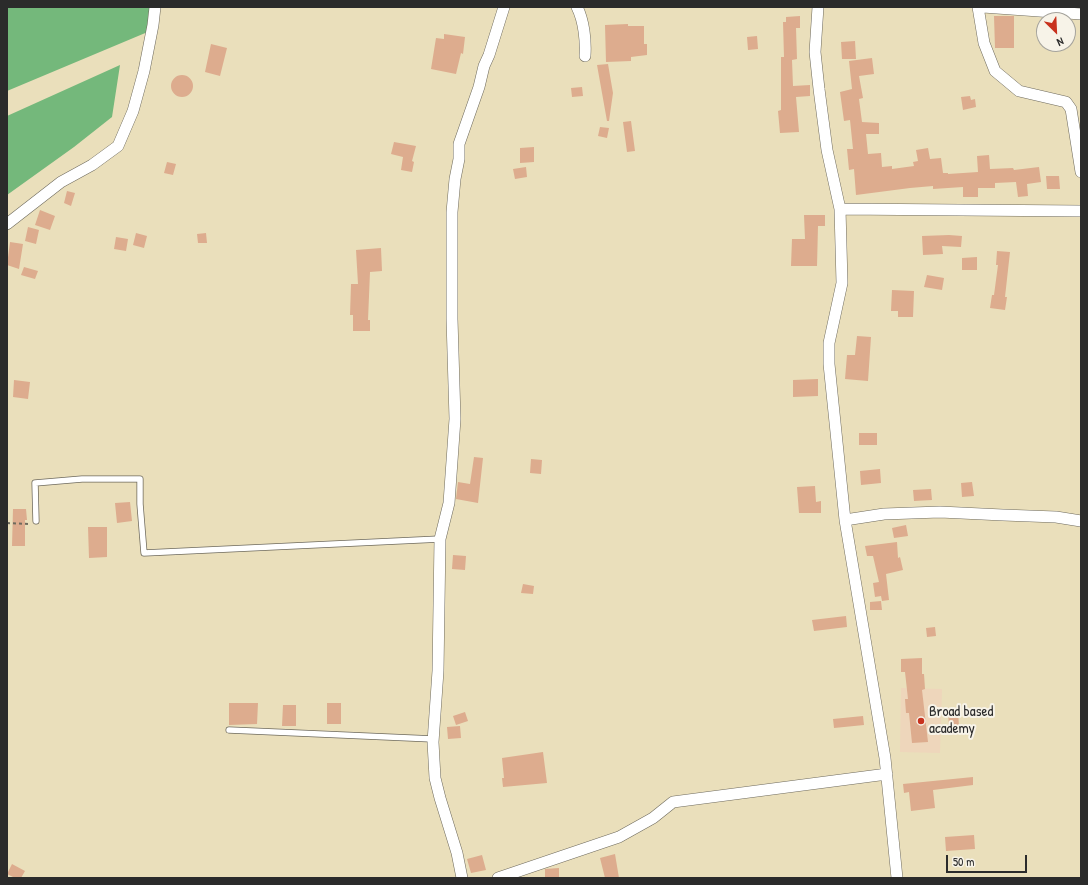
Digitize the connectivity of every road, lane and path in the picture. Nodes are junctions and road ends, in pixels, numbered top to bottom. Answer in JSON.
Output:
{"nodes":[{"id":1,"x":155,"y":7,"type":"edge"},
{"id":2,"x":504,"y":7,"type":"edge"},
{"id":3,"x":577,"y":7,"type":"edge"},
{"id":4,"x":818,"y":7,"type":"edge"},
{"id":5,"x":978,"y":7,"type":"edge"},
{"id":6,"x":984,"y":7,"type":"edge"},
{"id":7,"x":1081,"y":14,"type":"edge"},
{"id":8,"x":585,"y":56,"type":"dead end"},
{"id":9,"x":1081,"y":172,"type":"edge"},
{"id":10,"x":840,"y":208,"type":"junction"},
{"id":11,"x":1081,"y":210,"type":"edge"},
{"id":12,"x":7,"y":224,"type":"edge"},
{"id":13,"x":845,"y":520,"type":"junction"},
{"id":14,"x":1081,"y":520,"type":"edge"},
{"id":15,"x":36,"y":521,"type":"joint"},
{"id":16,"x":7,"y":523,"type":"edge"},
{"id":17,"x":440,"y":538,"type":"junction"},
{"id":18,"x":229,"y":730,"type":"dead end"},
{"id":19,"x":433,"y":739,"type":"junction"},
{"id":20,"x":887,"y":774,"type":"junction"},
{"id":21,"x":462,"y":878,"type":"edge"},
{"id":22,"x":498,"y":878,"type":"edge"},
{"id":23,"x":897,"y":878,"type":"edge"}],
"edges":[{"from":1,"to":12,"type":"street"},
{"from":2,"to":17,"type":"street"},
{"from":3,"to":8,"type":"street"},
{"from":4,"to":10,"type":"street"},
{"from":5,"to":9,"type":"street"},
{"from":6,"to":7,"type":"street"},
{"from":10,"to":11,"type":"street"},
{"from":10,"to":13,"type":"street"},
{"from":13,"to":14,"type":"street"},
{"from":13,"to":20,"type":"street"},
{"from":15,"to":16,"type":"path"},
{"from":15,"to":17,"type":"lane"},
{"from":17,"to":19,"type":"street"},
{"from":18,"to":19,"type":"lane"},
{"from":19,"to":21,"type":"street"},
{"from":20,"to":22,"type":"street"},
{"from":20,"to":23,"type":"street"}]}
